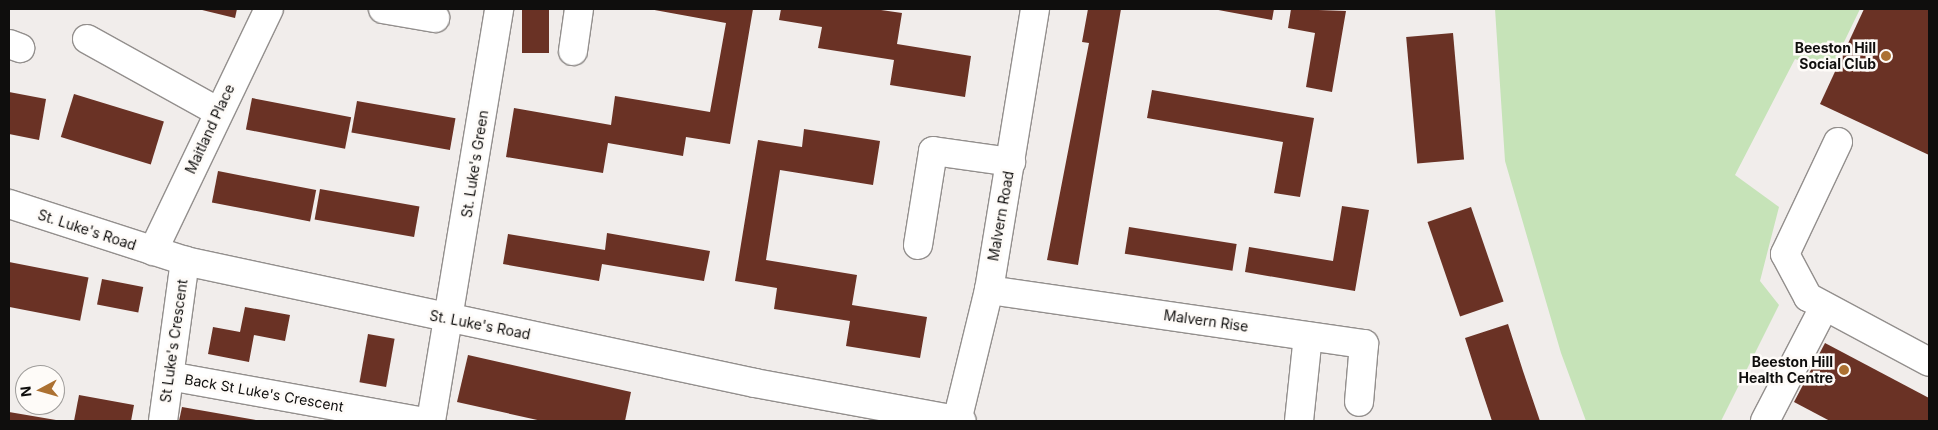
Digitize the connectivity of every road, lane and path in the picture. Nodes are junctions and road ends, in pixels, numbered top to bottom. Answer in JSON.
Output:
{"nodes":[{"id":1,"x":269,"y":9,"type":"edge"},
{"id":2,"x":383,"y":9,"type":"edge"},
{"id":3,"x":499,"y":9,"type":"edge"},
{"id":4,"x":579,"y":9,"type":"edge"},
{"id":5,"x":1035,"y":9,"type":"edge"},
{"id":6,"x":435,"y":18,"type":"dead end"},
{"id":7,"x":87,"y":39,"type":"dead end"},
{"id":8,"x":573,"y":51,"type":"dead end"},
{"id":9,"x":217,"y":111,"type":"junction"},
{"id":10,"x":1838,"y":142,"type":"dead end"},
{"id":11,"x":1011,"y":162,"type":"junction"},
{"id":12,"x":9,"y":204,"type":"edge"},
{"id":13,"x":918,"y":245,"type":"dead end"},
{"id":14,"x":153,"y":251,"type":"junction"},
{"id":15,"x":185,"y":261,"type":"junction"},
{"id":16,"x":989,"y":290,"type":"junction"},
{"id":17,"x":1824,"y":307,"type":"junction"},
{"id":18,"x":451,"y":319,"type":"junction"},
{"id":19,"x":1308,"y":336,"type":"junction"},
{"id":20,"x":1929,"y":362,"type":"edge"},
{"id":21,"x":168,"y":376,"type":"junction"},
{"id":22,"x":1358,"y":402,"type":"dead end"},
{"id":23,"x":163,"y":421,"type":"edge"},
{"id":24,"x":418,"y":421,"type":"edge"},
{"id":25,"x":431,"y":421,"type":"edge"},
{"id":26,"x":959,"y":421,"type":"edge"},
{"id":27,"x":1299,"y":421,"type":"edge"},
{"id":28,"x":1765,"y":421,"type":"edge"}],
"edges":[{"from":1,"to":9,"type":"street","name":"Maitland Place"},
{"from":2,"to":6,"type":"street"},
{"from":3,"to":18,"type":"street","name":"St. Luke's Green"},
{"from":4,"to":8,"type":"street"},
{"from":5,"to":11,"type":"street","name":"Malvern Road"},
{"from":7,"to":9,"type":"street"},
{"from":9,"to":14,"type":"street","name":"Maitland Place"},
{"from":10,"to":17,"type":"street"},
{"from":11,"to":13,"type":"street"},
{"from":11,"to":16,"type":"street","name":"Malvern Road"},
{"from":12,"to":14,"type":"street","name":"St. Luke's Road"},
{"from":14,"to":15,"type":"street","name":"St. Luke's Road"},
{"from":15,"to":18,"type":"street","name":"St. Luke's Road"},
{"from":15,"to":21,"type":"street","name":"St Luke's Crescent"},
{"from":16,"to":19,"type":"street","name":"Malvern Rise"},
{"from":16,"to":26,"type":"street","name":"Malvern Road"},
{"from":17,"to":20,"type":"street"},
{"from":17,"to":28,"type":"street"},
{"from":18,"to":25,"type":"street","name":"St. Luke's Green"},
{"from":18,"to":26,"type":"street","name":"St. Luke's Road"},
{"from":19,"to":22,"type":"street","name":"Malvern Rise"},
{"from":19,"to":27,"type":"street"},
{"from":21,"to":23,"type":"street","name":"St Luke's Crescent"},
{"from":21,"to":24,"type":"street","name":"Back St Luke's Crescent"}]}
